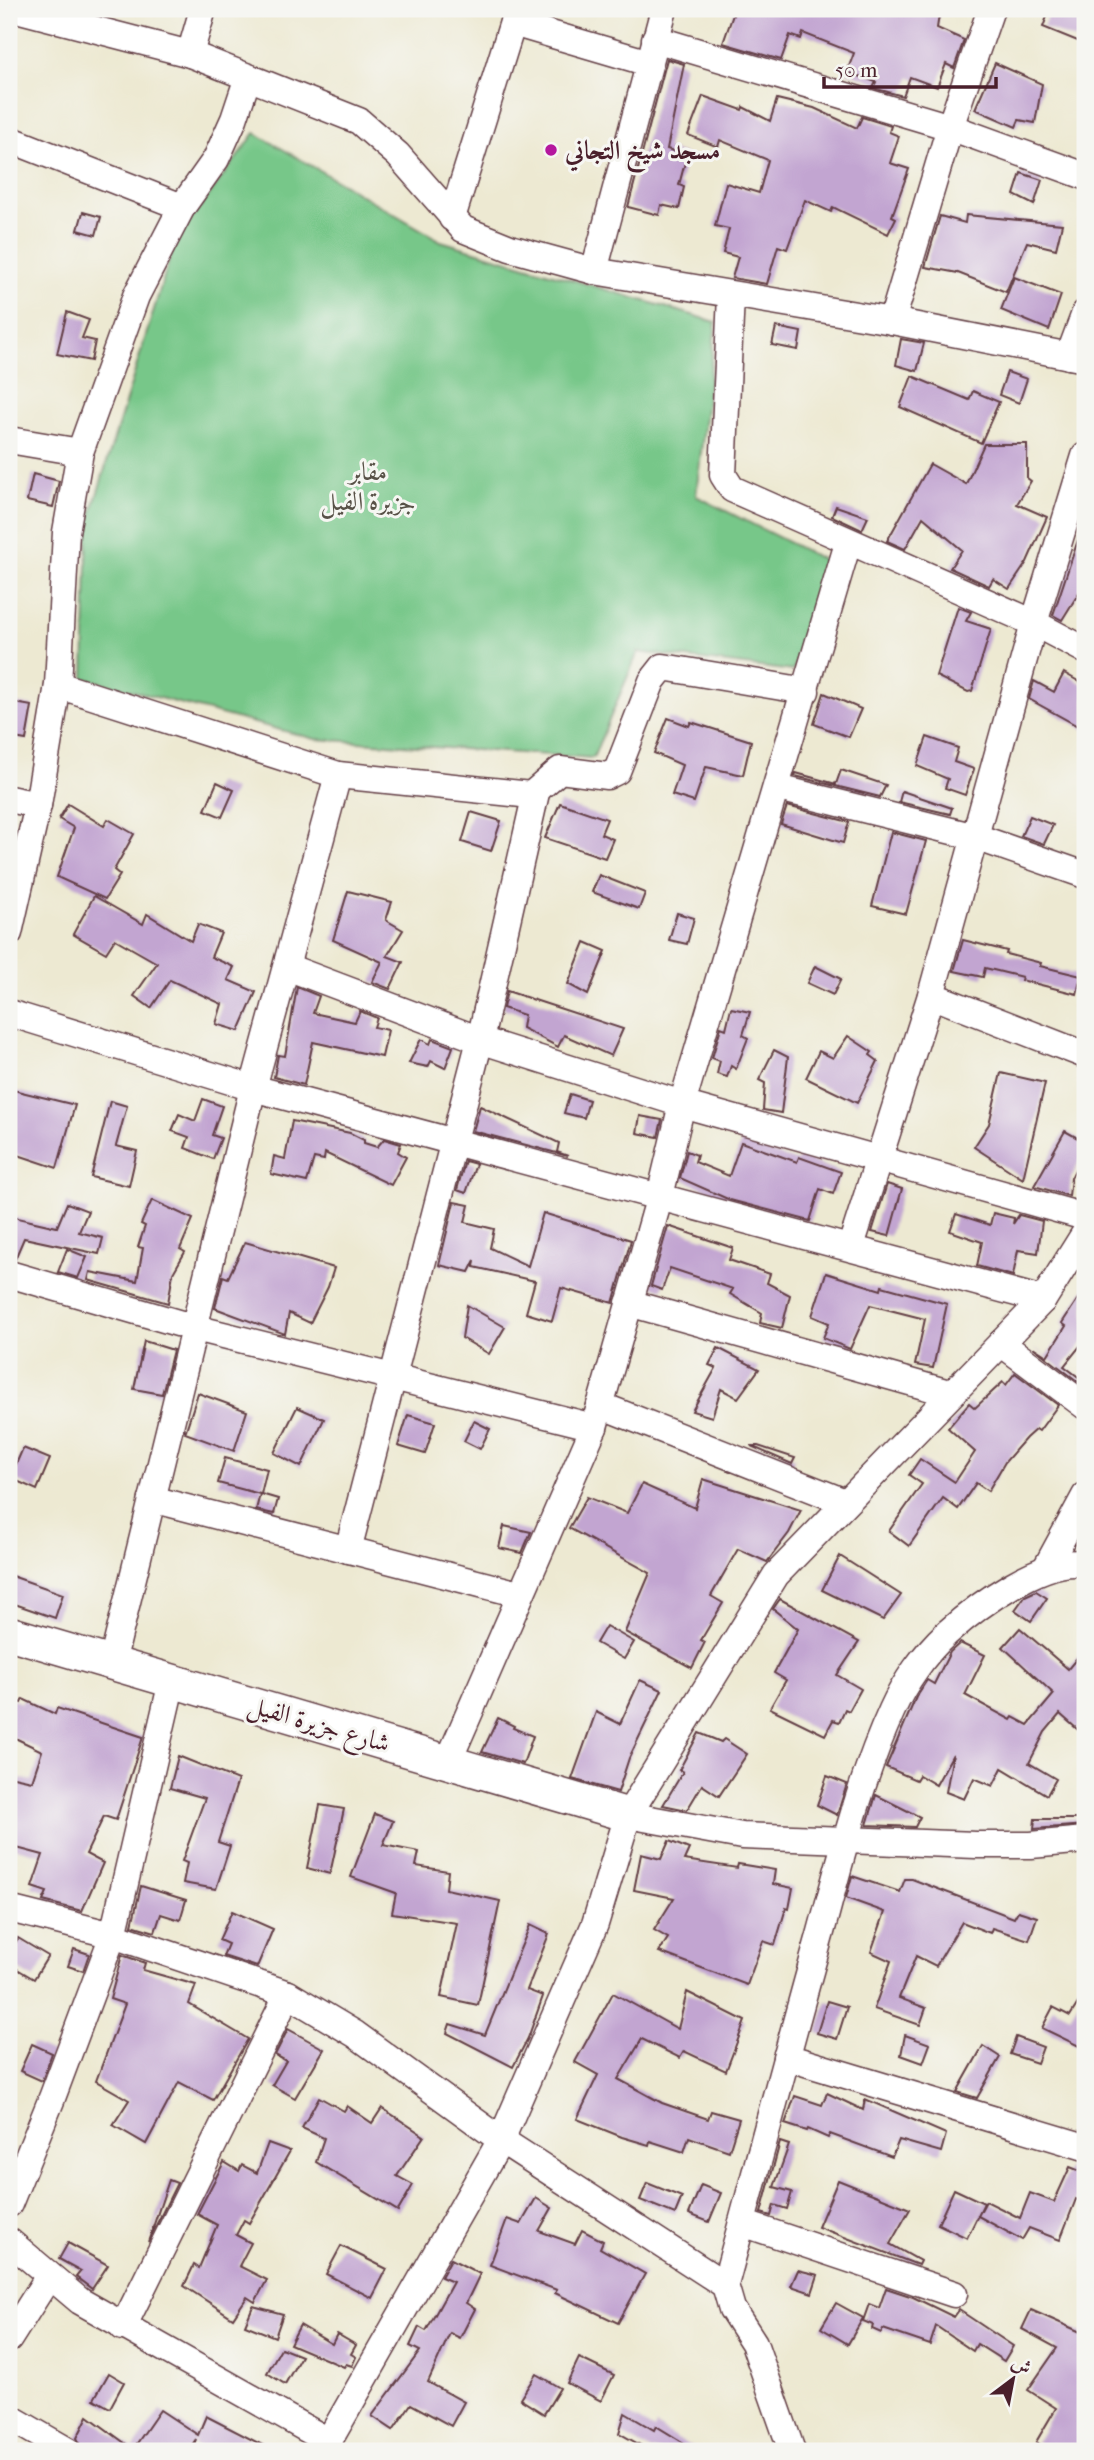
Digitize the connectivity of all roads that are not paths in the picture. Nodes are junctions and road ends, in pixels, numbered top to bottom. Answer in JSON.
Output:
{"nodes":[{"id":1,"x":16,"y":9,"type":"edge"},
{"id":2,"x":203,"y":9,"type":"edge"},
{"id":3,"x":664,"y":9,"type":"edge"},
{"id":4,"x":990,"y":9,"type":"edge"},
{"id":5,"x":515,"y":16,"type":"edge"},
{"id":6,"x":652,"y":51,"type":"junction"},
{"id":7,"x":190,"y":54,"type":"junction"},
{"id":8,"x":247,"y":77,"type":"junction"},
{"id":9,"x":950,"y":127,"type":"junction"},
{"id":10,"x":9,"y":139,"type":"edge"},
{"id":11,"x":1085,"y":176,"type":"edge"},
{"id":12,"x":181,"y":206,"type":"junction"},
{"id":13,"x":452,"y":218,"type":"junction"},
{"id":14,"x":594,"y":271,"type":"junction"},
{"id":15,"x":731,"y":295,"type":"junction"},
{"id":16,"x":1085,"y":313,"type":"edge"},
{"id":17,"x":892,"y":321,"type":"junction"},
{"id":18,"x":1077,"y":358,"type":"edge"},
{"id":19,"x":9,"y":440,"type":"edge"},
{"id":20,"x":80,"y":452,"type":"junction"},
{"id":21,"x":1085,"y":456,"type":"edge"},
{"id":22,"x":848,"y":543,"type":"junction"},
{"id":23,"x":1034,"y":623,"type":"junction"},
{"id":24,"x":1085,"y":650,"type":"edge"},
{"id":25,"x":58,"y":685,"type":"junction"},
{"id":26,"x":806,"y":691,"type":"junction"},
{"id":27,"x":338,"y":775,"type":"junction"},
{"id":28,"x":778,"y":788,"type":"junction"},
{"id":29,"x":536,"y":793,"type":"junction"},
{"id":30,"x":9,"y":799,"type":"edge"},
{"id":31,"x":38,"y":806,"type":"junction"},
{"id":32,"x":976,"y":837,"type":"junction"},
{"id":33,"x":1085,"y":875,"type":"edge"},
{"id":34,"x":9,"y":933,"type":"edge"},
{"id":35,"x":287,"y":967,"type":"junction"},
{"id":36,"x":931,"y":995,"type":"junction"},
{"id":37,"x":9,"y":1013,"type":"edge"},
{"id":38,"x":480,"y":1040,"type":"junction"},
{"id":39,"x":1085,"y":1055,"type":"edge"},
{"id":40,"x":253,"y":1088,"type":"junction"},
{"id":41,"x":682,"y":1104,"type":"junction"},
{"id":42,"x":453,"y":1141,"type":"junction"},
{"id":43,"x":879,"y":1159,"type":"junction"},
{"id":44,"x":660,"y":1196,"type":"junction"},
{"id":45,"x":1085,"y":1217,"type":"edge"},
{"id":46,"x":1085,"y":1233,"type":"edge"},
{"id":47,"x":851,"y":1246,"type":"junction"},
{"id":48,"x":9,"y":1274,"type":"edge"},
{"id":49,"x":1043,"y":1300,"type":"junction"},
{"id":50,"x":629,"y":1303,"type":"junction"},
{"id":51,"x":195,"y":1328,"type":"junction"},
{"id":52,"x":1001,"y":1343,"type":"junction"},
{"id":53,"x":391,"y":1379,"type":"junction"},
{"id":54,"x":949,"y":1393,"type":"junction"},
{"id":55,"x":1085,"y":1406,"type":"edge"},
{"id":56,"x":597,"y":1416,"type":"junction"},
{"id":57,"x":1085,"y":1496,"type":"edge"},
{"id":58,"x":152,"y":1499,"type":"junction"},
{"id":59,"x":845,"y":1502,"type":"junction"},
{"id":60,"x":348,"y":1550,"type":"junction"},
{"id":61,"x":1085,"y":1564,"type":"edge"},
{"id":62,"x":1046,"y":1568,"type":"junction"},
{"id":63,"x":519,"y":1594,"type":"junction"},
{"id":64,"x":9,"y":1633,"type":"edge"},
{"id":65,"x":112,"y":1663,"type":"junction"},
{"id":66,"x":172,"y":1681,"type":"junction"},
{"id":67,"x":448,"y":1762,"type":"junction"},
{"id":68,"x":628,"y":1815,"type":"junction"},
{"id":69,"x":1085,"y":1840,"type":"edge"},
{"id":70,"x":846,"y":1841,"type":"junction"},
{"id":71,"x":9,"y":1909,"type":"edge"},
{"id":72,"x":113,"y":1935,"type":"junction"},
{"id":73,"x":288,"y":1994,"type":"junction"},
{"id":74,"x":786,"y":2057,"type":"junction"},
{"id":75,"x":501,"y":2140,"type":"junction"},
{"id":76,"x":1085,"y":2147,"type":"edge"},
{"id":77,"x":9,"y":2204,"type":"edge"},
{"id":78,"x":742,"y":2223,"type":"junction"},
{"id":79,"x":9,"y":2241,"type":"edge"},
{"id":80,"x":49,"y":2276,"type":"junction"},
{"id":81,"x":725,"y":2285,"type":"junction"},
{"id":82,"x":954,"y":2294,"type":"dead end"},
{"id":83,"x":123,"y":2327,"type":"junction"},
{"id":84,"x":9,"y":2339,"type":"edge"},
{"id":85,"x":9,"y":2417,"type":"edge"},
{"id":86,"x":326,"y":2446,"type":"edge"},
{"id":87,"x":68,"y":2451,"type":"edge"},
{"id":88,"x":792,"y":2451,"type":"edge"}],
"edges":[{"from":1,"to":7,"type":"street"},
{"from":2,"to":7,"type":"street"},
{"from":3,"to":6,"type":"street"},
{"from":4,"to":9,"type":"street"},
{"from":5,"to":6,"type":"street"},
{"from":5,"to":13,"type":"street"},
{"from":6,"to":9,"type":"street"},
{"from":6,"to":14,"type":"street"},
{"from":7,"to":8,"type":"street"},
{"from":8,"to":12,"type":"street"},
{"from":8,"to":13,"type":"street"},
{"from":9,"to":11,"type":"street"},
{"from":9,"to":17,"type":"street"},
{"from":10,"to":12,"type":"street"},
{"from":12,"to":20,"type":"street"},
{"from":13,"to":14,"type":"street"},
{"from":14,"to":15,"type":"street"},
{"from":15,"to":17,"type":"street"},
{"from":15,"to":22,"type":"street"},
{"from":16,"to":18,"type":"street"},
{"from":17,"to":18,"type":"street"},
{"from":19,"to":20,"type":"street"},
{"from":20,"to":25,"type":"street"},
{"from":21,"to":23,"type":"street"},
{"from":22,"to":23,"type":"street"},
{"from":22,"to":26,"type":"street"},
{"from":23,"to":24,"type":"street"},
{"from":23,"to":32,"type":"street"},
{"from":25,"to":27,"type":"street"},
{"from":25,"to":31,"type":"street"},
{"from":26,"to":28,"type":"street"},
{"from":26,"to":29,"type":"street"},
{"from":27,"to":29,"type":"street"},
{"from":27,"to":35,"type":"street"},
{"from":28,"to":32,"type":"street"},
{"from":28,"to":41,"type":"street"},
{"from":29,"to":38,"type":"street"},
{"from":30,"to":31,"type":"street"},
{"from":31,"to":34,"type":"street"},
{"from":32,"to":33,"type":"street"},
{"from":32,"to":36,"type":"street"},
{"from":35,"to":38,"type":"street"},
{"from":35,"to":40,"type":"street"},
{"from":36,"to":39,"type":"street"},
{"from":36,"to":43,"type":"street"},
{"from":37,"to":40,"type":"street"},
{"from":38,"to":41,"type":"street"},
{"from":38,"to":42,"type":"street"},
{"from":40,"to":42,"type":"street"},
{"from":40,"to":51,"type":"street"},
{"from":41,"to":43,"type":"street"},
{"from":41,"to":44,"type":"street"},
{"from":42,"to":44,"type":"street"},
{"from":42,"to":53,"type":"street"},
{"from":43,"to":45,"type":"street"},
{"from":43,"to":47,"type":"street"},
{"from":44,"to":47,"type":"street"},
{"from":44,"to":50,"type":"street"},
{"from":46,"to":49,"type":"street"},
{"from":47,"to":49,"type":"street"},
{"from":48,"to":51,"type":"street"},
{"from":49,"to":52,"type":"street"},
{"from":50,"to":54,"type":"street"},
{"from":50,"to":56,"type":"street"},
{"from":51,"to":53,"type":"street"},
{"from":51,"to":58,"type":"street"},
{"from":52,"to":54,"type":"street"},
{"from":52,"to":55,"type":"street"},
{"from":53,"to":56,"type":"street"},
{"from":53,"to":60,"type":"street"},
{"from":54,"to":59,"type":"street"},
{"from":56,"to":59,"type":"street"},
{"from":56,"to":63,"type":"street"},
{"from":57,"to":62,"type":"street"},
{"from":58,"to":60,"type":"street"},
{"from":58,"to":65,"type":"street"},
{"from":59,"to":68,"type":"street"},
{"from":60,"to":63,"type":"street"},
{"from":61,"to":62,"type":"street"},
{"from":62,"to":70,"type":"street"},
{"from":63,"to":67,"type":"street"},
{"from":64,"to":65,"type":"street","name":"شارع جزيرة الفيل"},
{"from":65,"to":66,"type":"street","name":"شارع جزيرة الفيل"},
{"from":66,"to":67,"type":"street","name":"شارع جزيرة الفيل"},
{"from":66,"to":72,"type":"street"},
{"from":67,"to":68,"type":"street","name":"شارع جزيرة الفيل"},
{"from":68,"to":70,"type":"street"},
{"from":68,"to":75,"type":"street"},
{"from":69,"to":70,"type":"street"},
{"from":70,"to":74,"type":"street"},
{"from":71,"to":72,"type":"street"},
{"from":72,"to":73,"type":"street"},
{"from":72,"to":77,"type":"street"},
{"from":73,"to":75,"type":"street"},
{"from":73,"to":83,"type":"street"},
{"from":74,"to":76,"type":"street"},
{"from":74,"to":78,"type":"street"},
{"from":75,"to":81,"type":"street"},
{"from":75,"to":86,"type":"street"},
{"from":78,"to":81,"type":"street"},
{"from":78,"to":82,"type":"street"},
{"from":79,"to":80,"type":"street"},
{"from":80,"to":83,"type":"street"},
{"from":80,"to":84,"type":"street"},
{"from":81,"to":88,"type":"street"},
{"from":83,"to":86,"type":"street"},
{"from":85,"to":87,"type":"street"}]}
